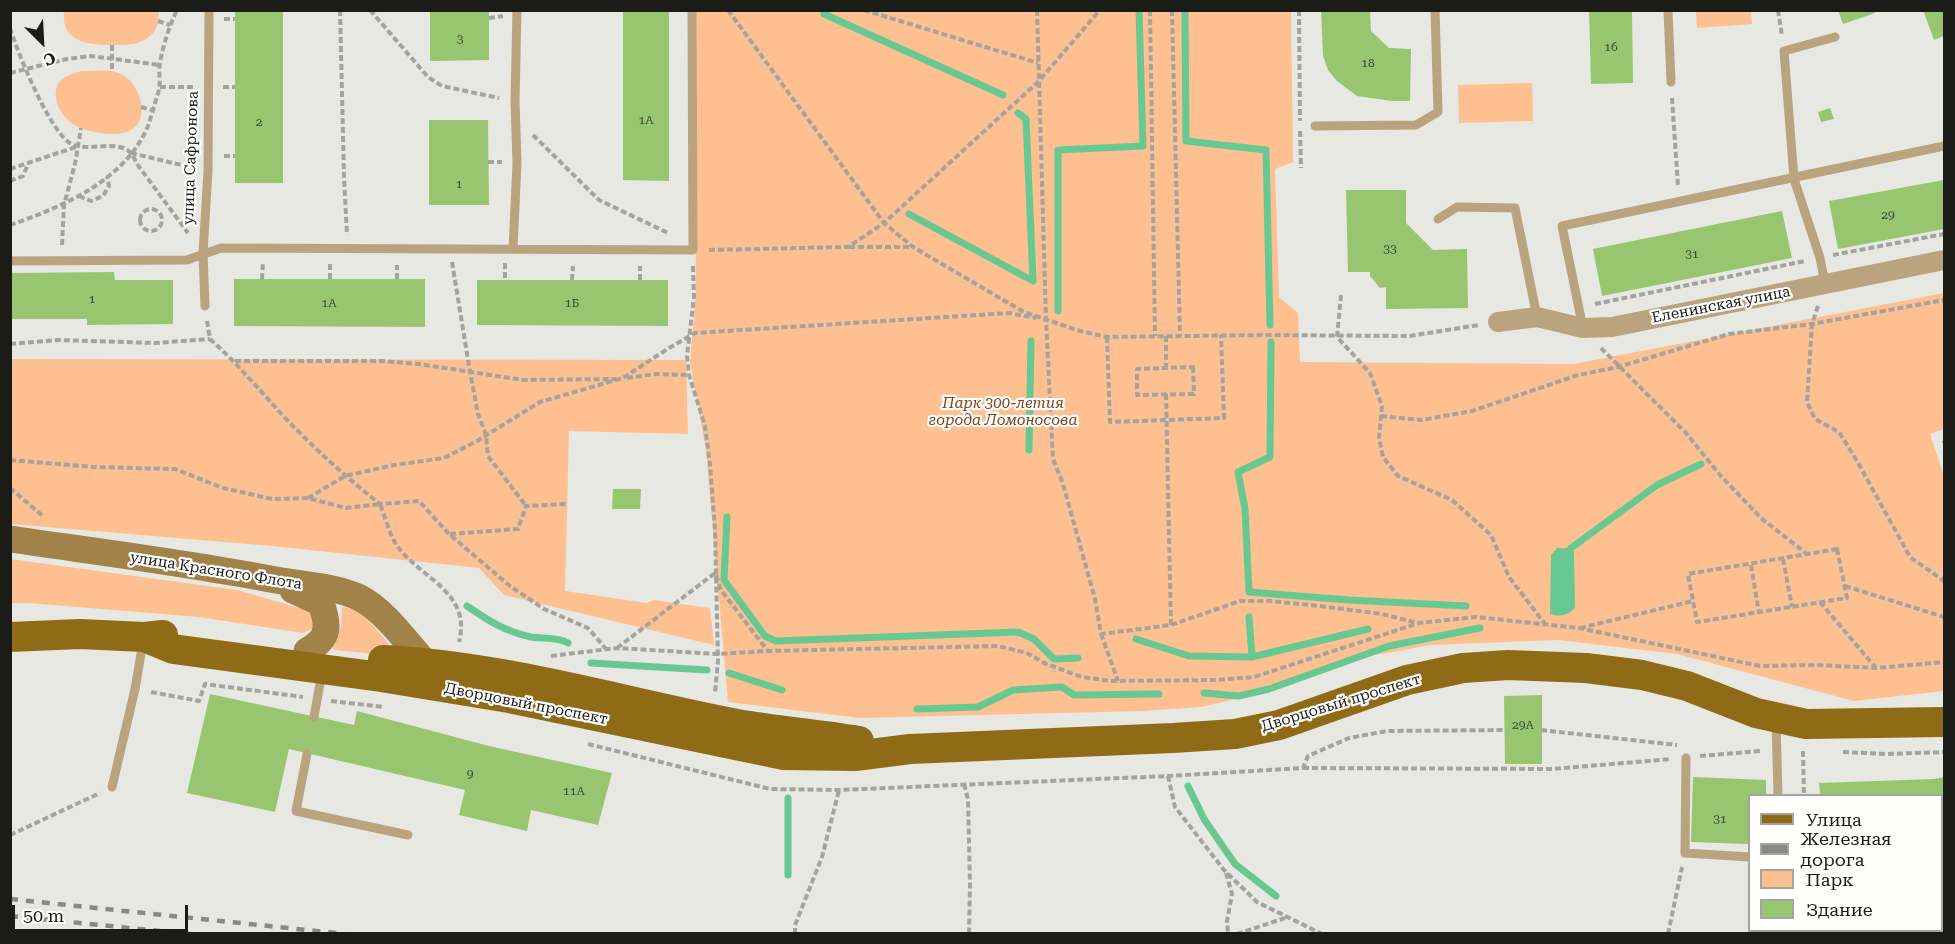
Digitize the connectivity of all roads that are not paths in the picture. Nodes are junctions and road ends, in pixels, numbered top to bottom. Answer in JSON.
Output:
{"nodes":[{"id":1,"x":209,"y":10,"type":"edge"},
{"id":2,"x":517,"y":10,"type":"edge"},
{"id":3,"x":693,"y":10,"type":"edge"},
{"id":4,"x":1435,"y":10,"type":"edge"},
{"id":5,"x":1668,"y":10,"type":"edge"},
{"id":6,"x":1835,"y":37,"type":"dead end"},
{"id":7,"x":1671,"y":82,"type":"road end"},
{"id":8,"x":1315,"y":126,"type":"dead end"},
{"id":9,"x":1944,"y":146,"type":"edge"},
{"id":10,"x":1794,"y":179,"type":"junction"},
{"id":11,"x":1438,"y":219,"type":"dead end"},
{"id":12,"x":513,"y":249,"type":"junction"},
{"id":13,"x":203,"y":253,"type":"junction"},
{"id":14,"x":1944,"y":260,"type":"edge"},
{"id":15,"x":10,"y":261,"type":"edge"},
{"id":16,"x":1825,"y":284,"type":"junction"},
{"id":17,"x":205,"y":306,"type":"road end"},
{"id":18,"x":1538,"y":317,"type":"junction"},
{"id":19,"x":1498,"y":322,"type":"road end"},
{"id":20,"x":1583,"y":328,"type":"junction"},
{"id":21,"x":10,"y":539,"type":"edge"},
{"id":22,"x":261,"y":577,"type":"junction"},
{"id":23,"x":10,"y":637,"type":"edge"},
{"id":24,"x":144,"y":637,"type":"junction"},
{"id":25,"x":315,"y":661,"type":"junction"},
{"id":26,"x":433,"y":661,"type":"junction"},
{"id":27,"x":381,"y":677,"type":"junction"},
{"id":28,"x":314,"y":717,"type":"dead end"},
{"id":29,"x":1776,"y":719,"type":"junction"},
{"id":30,"x":1944,"y":722,"type":"edge"},
{"id":31,"x":307,"y":753,"type":"dead end"},
{"id":32,"x":1686,"y":758,"type":"road end"},
{"id":33,"x":112,"y":787,"type":"road end"},
{"id":34,"x":1778,"y":794,"type":"edge"},
{"id":35,"x":408,"y":835,"type":"dead end"},
{"id":36,"x":1748,"y":857,"type":"edge"}],
"edges":[{"from":1,"to":13,"type":"lane","name":"улица Сафронова"},
{"from":2,"to":12,"type":"lane"},
{"from":3,"to":12,"type":"lane"},
{"from":4,"to":8,"type":"lane"},
{"from":5,"to":7,"type":"lane"},
{"from":6,"to":10,"type":"lane"},
{"from":9,"to":10,"type":"lane"},
{"from":10,"to":16,"type":"lane"},
{"from":10,"to":20,"type":"lane"},
{"from":11,"to":18,"type":"lane"},
{"from":12,"to":13,"type":"lane"},
{"from":13,"to":15,"type":"lane"},
{"from":13,"to":17,"type":"lane","name":"улица Сафронова"},
{"from":14,"to":16,"type":"street","name":"Еленинская улица"},
{"from":16,"to":20,"type":"street","name":"Еленинская улица"},
{"from":18,"to":19,"type":"street","name":"Еленинская улица"},
{"from":18,"to":20,"type":"street","name":"Еленинская улица"},
{"from":21,"to":22,"type":"main road","name":"улица Красного Флота"},
{"from":22,"to":25,"type":"main road"},
{"from":22,"to":26,"type":"main road","name":"улица Красного Флота"},
{"from":23,"to":24,"type":"main road","name":"Дворцовый проспект"},
{"from":24,"to":25,"type":"main road","name":"Дворцовый проспект"},
{"from":24,"to":33,"type":"lane"},
{"from":25,"to":26,"type":"main road","name":"Дворцовый проспект"},
{"from":25,"to":27,"type":"main road","name":"Дворцовый проспект"},
{"from":25,"to":28,"type":"lane"},
{"from":26,"to":27,"type":"main road","name":"Дворцовый проспект"},
{"from":26,"to":27,"type":"main road"},
{"from":26,"to":29,"type":"main road","name":"Дворцовый проспект"},
{"from":29,"to":30,"type":"main road","name":"Дворцовый проспект"},
{"from":29,"to":34,"type":"lane"},
{"from":31,"to":35,"type":"lane"},
{"from":32,"to":36,"type":"lane"}]}
